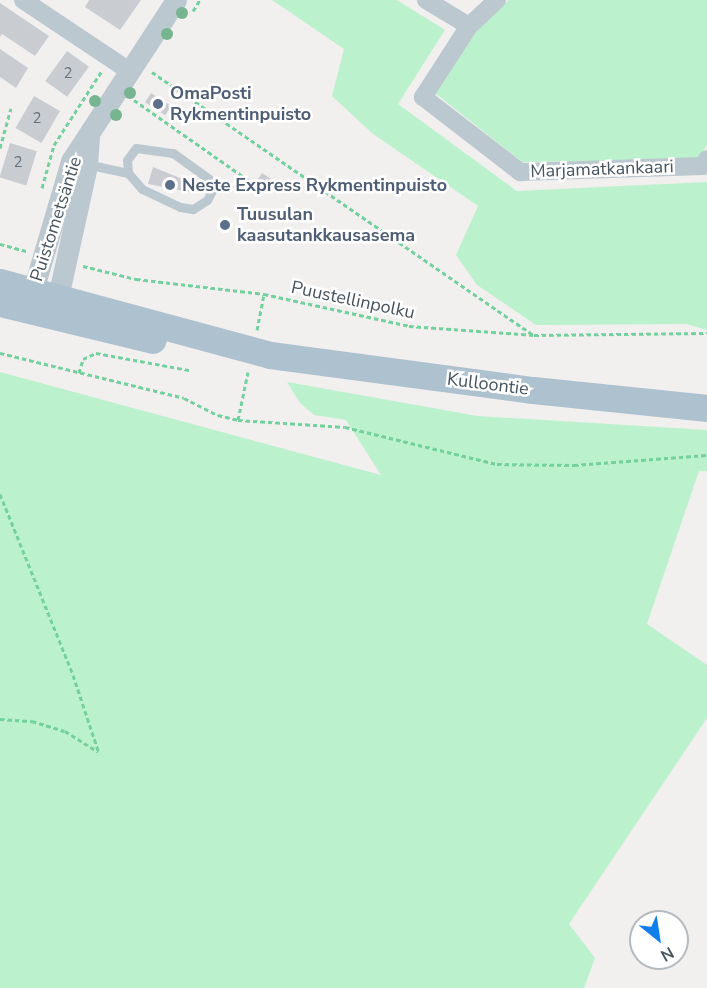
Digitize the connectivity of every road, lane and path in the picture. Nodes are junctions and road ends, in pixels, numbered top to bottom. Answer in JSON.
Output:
{"nodes":[{"id":1,"x":23,"y":0,"type":"edge"},
{"id":2,"x":176,"y":0,"type":"edge"},
{"id":3,"x":200,"y":0,"type":"edge"},
{"id":4,"x":426,"y":0,"type":"edge"},
{"id":5,"x":497,"y":0,"type":"edge"},
{"id":6,"x":187,"y":20,"type":"dead end"},
{"id":7,"x":469,"y":26,"type":"junction"},
{"id":8,"x":157,"y":64,"type":"dead end"},
{"id":9,"x":128,"y":70,"type":"junction"},
{"id":10,"x":152,"y":72,"type":"junction"},
{"id":11,"x":146,"y":81,"type":"dead end"},
{"id":12,"x":140,"y":91,"type":"dead end"},
{"id":13,"x":134,"y":100,"type":"junction"},
{"id":14,"x":11,"y":108,"type":"dead end"},
{"id":15,"x":128,"y":109,"type":"dead end"},
{"id":16,"x":176,"y":123,"type":"dead end"},
{"id":17,"x":173,"y":127,"type":"junction"},
{"id":18,"x":0,"y":148,"type":"edge"},
{"id":19,"x":707,"y":159,"type":"edge"},
{"id":20,"x":79,"y":163,"type":"junction"},
{"id":21,"x":128,"y":173,"type":"junction"},
{"id":22,"x":254,"y":184,"type":"dead end"},
{"id":23,"x":0,"y":244,"type":"edge"},
{"id":24,"x":42,"y":255,"type":"junction"},
{"id":25,"x":80,"y":262,"type":"junction"},
{"id":26,"x":0,"y":282,"type":"edge"},
{"id":27,"x":264,"y":294,"type":"junction"},
{"id":28,"x":0,"y":303,"type":"edge"},
{"id":29,"x":43,"y":304,"type":"junction"},
{"id":30,"x":256,"y":332,"type":"dead end"},
{"id":31,"x":707,"y":333,"type":"edge"},
{"id":32,"x":534,"y":335,"type":"junction"},
{"id":33,"x":0,"y":352,"type":"edge"},
{"id":34,"x":189,"y":370,"type":"dead end"},
{"id":35,"x":248,"y":372,"type":"dead end"},
{"id":36,"x":79,"y":373,"type":"junction"},
{"id":37,"x":707,"y":408,"type":"edge"},
{"id":38,"x":238,"y":420,"type":"junction"},
{"id":39,"x":707,"y":455,"type":"edge"},
{"id":40,"x":0,"y":494,"type":"edge"},
{"id":41,"x":5,"y":501,"type":"junction"},
{"id":42,"x":0,"y":504,"type":"edge"},
{"id":43,"x":0,"y":718,"type":"edge"}],
"edges":[{"from":1,"to":9,"type":"street"},
{"from":2,"to":9,"type":"street","name":"Puistometsäntie"},
{"from":3,"to":6,"type":"path"},
{"from":4,"to":7,"type":"street"},
{"from":5,"to":7,"type":"street"},
{"from":7,"to":19,"type":"street","name":"Marjamatkankaari"},
{"from":8,"to":10,"type":"path"},
{"from":9,"to":20,"type":"street","name":"Puistometsäntie"},
{"from":10,"to":11,"type":"path"},
{"from":10,"to":32,"type":"path"},
{"from":12,"to":13,"type":"path"},
{"from":13,"to":15,"type":"path"},
{"from":13,"to":17,"type":"path"},
{"from":14,"to":18,"type":"path"},
{"from":16,"to":17,"type":"path"},
{"from":17,"to":22,"type":"path"},
{"from":20,"to":21,"type":"lane"},
{"from":20,"to":24,"type":"street","name":"Puistometsäntie"},
{"from":20,"to":25,"type":"street","name":"Puistometsäntie"},
{"from":21,"to":21,"type":"lane"},
{"from":23,"to":24,"type":"path"},
{"from":24,"to":29,"type":"street","name":"Puistometsäntie"},
{"from":25,"to":27,"type":"path","name":"Puustellinpolku"},
{"from":25,"to":29,"type":"street","name":"Puistometsäntie"},
{"from":26,"to":29,"type":"main road","name":"Kulloontie"},
{"from":27,"to":30,"type":"path"},
{"from":27,"to":32,"type":"path","name":"Puustellinpolku"},
{"from":28,"to":29,"type":"main road","name":"Kulloontie"},
{"from":29,"to":37,"type":"main road","name":"Kulloontie"},
{"from":31,"to":32,"type":"path","name":"Puustellinpolku"},
{"from":33,"to":36,"type":"path"},
{"from":34,"to":36,"type":"path"},
{"from":35,"to":38,"type":"path"},
{"from":36,"to":38,"type":"path"},
{"from":38,"to":39,"type":"path"},
{"from":40,"to":41,"type":"path"},
{"from":41,"to":42,"type":"path"},
{"from":41,"to":43,"type":"path"}]}
